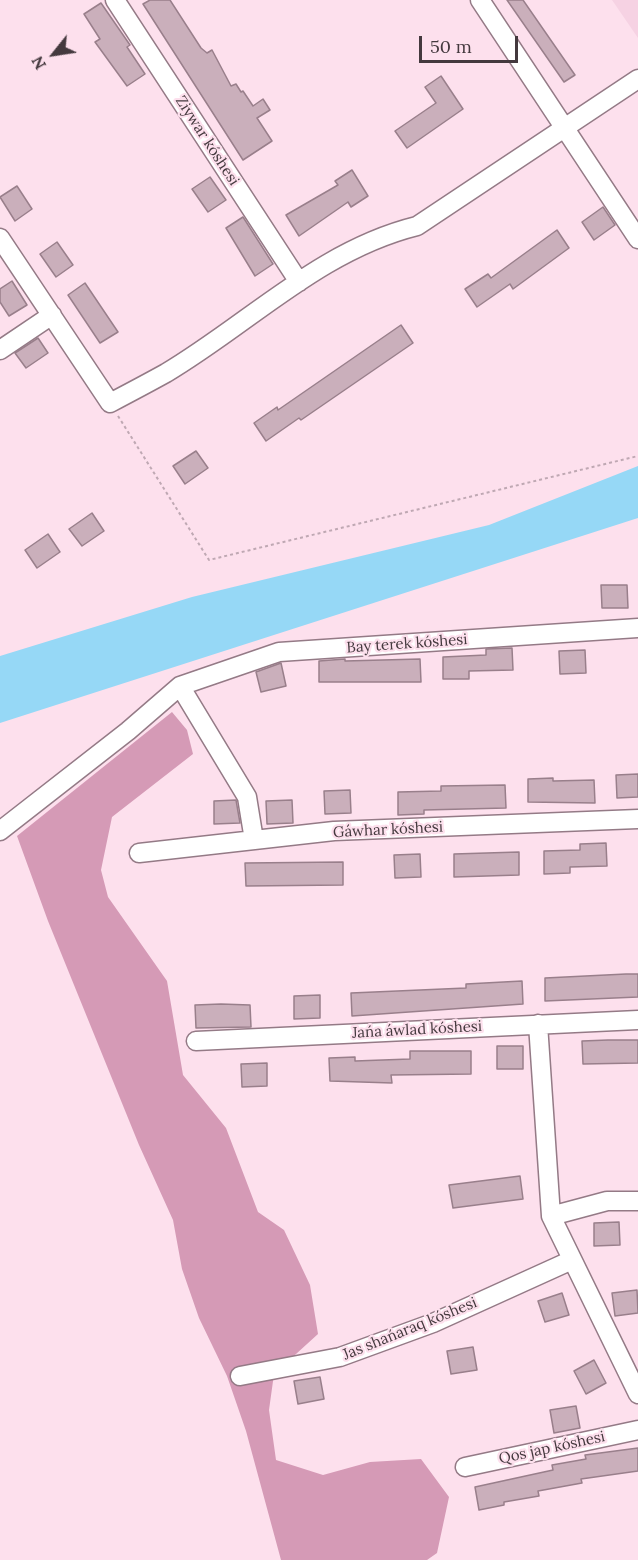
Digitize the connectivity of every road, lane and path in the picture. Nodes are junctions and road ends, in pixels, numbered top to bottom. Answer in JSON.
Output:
{"nodes":[{"id":1,"x":115,"y":0,"type":"edge"},
{"id":2,"x":480,"y":0,"type":"edge"},
{"id":3,"x":638,"y":79,"type":"edge"},
{"id":4,"x":564,"y":126,"type":"junction"},
{"id":5,"x":0,"y":238,"type":"edge"},
{"id":6,"x":638,"y":239,"type":"edge"},
{"id":7,"x":299,"y":282,"type":"junction"},
{"id":8,"x":52,"y":315,"type":"junction"},
{"id":9,"x":0,"y":350,"type":"edge"},
{"id":10,"x":110,"y":403,"type":"junction"},
{"id":11,"x":638,"y":456,"type":"edge"},
{"id":12,"x":638,"y":628,"type":"edge"},
{"id":13,"x":180,"y":686,"type":"junction"},
{"id":14,"x":638,"y":819,"type":"edge"},
{"id":15,"x":0,"y":831,"type":"edge"},
{"id":16,"x":254,"y":840,"type":"junction"},
{"id":17,"x":140,"y":853,"type":"dead end"},
{"id":18,"x":638,"y":1020,"type":"edge"},
{"id":19,"x":538,"y":1024,"type":"junction"},
{"id":20,"x":196,"y":1041,"type":"dead end"},
{"id":21,"x":638,"y":1201,"type":"edge"},
{"id":22,"x":551,"y":1216,"type":"junction"},
{"id":23,"x":572,"y":1260,"type":"junction"},
{"id":24,"x":240,"y":1376,"type":"dead end"},
{"id":25,"x":638,"y":1394,"type":"edge"},
{"id":26,"x":638,"y":1430,"type":"edge"},
{"id":27,"x":465,"y":1467,"type":"dead end"}],
"edges":[{"from":1,"to":7,"type":"street","name":"Ziywar kóshesi"},
{"from":2,"to":4,"type":"street"},
{"from":3,"to":4,"type":"street"},
{"from":4,"to":6,"type":"street"},
{"from":4,"to":7,"type":"street"},
{"from":5,"to":8,"type":"street"},
{"from":7,"to":10,"type":"street"},
{"from":8,"to":9,"type":"street"},
{"from":8,"to":10,"type":"street"},
{"from":10,"to":11,"type":"path"},
{"from":12,"to":13,"type":"street","name":"Bay terek kóshesi"},
{"from":13,"to":15,"type":"street"},
{"from":13,"to":16,"type":"street"},
{"from":14,"to":16,"type":"street","name":"Gáwhar kóshesi"},
{"from":16,"to":17,"type":"street","name":"Gáwhar kóshesi"},
{"from":18,"to":19,"type":"street","name":"Jańa áwlad kóshesi"},
{"from":19,"to":20,"type":"street","name":"Jańa áwlad kóshesi"},
{"from":19,"to":22,"type":"street"},
{"from":21,"to":22,"type":"street"},
{"from":22,"to":23,"type":"street"},
{"from":23,"to":24,"type":"street","name":"Jas shańaraq kóshesi"},
{"from":23,"to":25,"type":"street"},
{"from":26,"to":27,"type":"street","name":"Qos jap kóshesi"}]}
